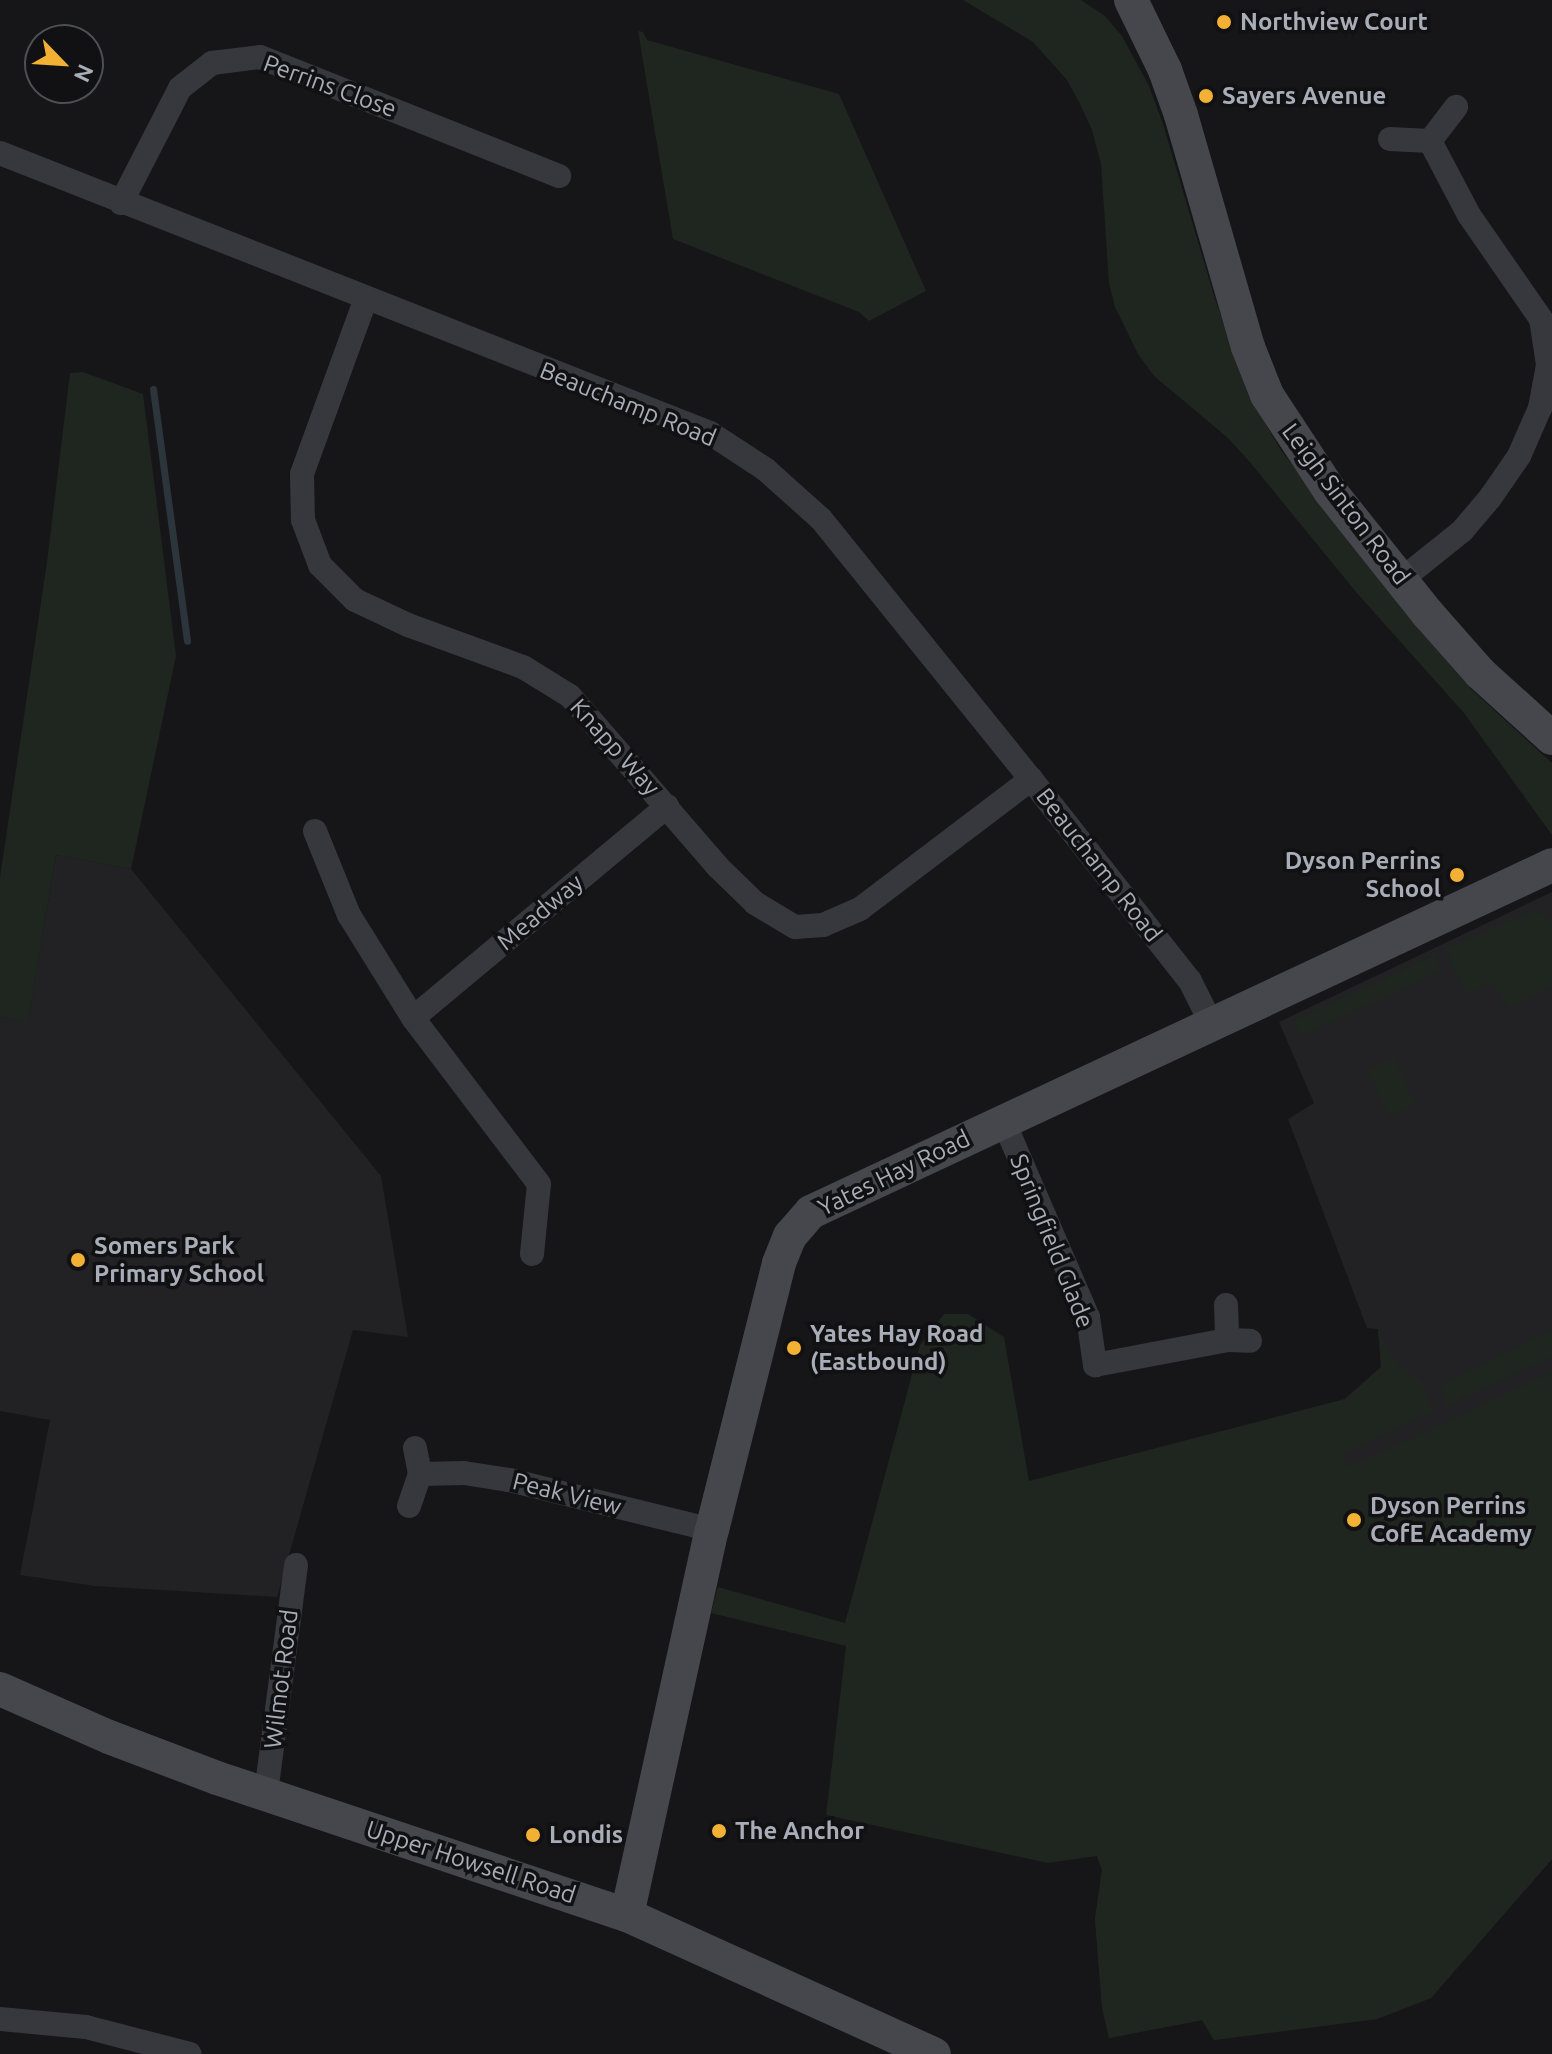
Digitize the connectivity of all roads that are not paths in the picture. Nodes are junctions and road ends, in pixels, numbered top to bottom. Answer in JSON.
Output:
{"nodes":[{"id":1,"x":1131,"y":0,"type":"edge"},
{"id":2,"x":1456,"y":107,"type":"dead end"},
{"id":3,"x":1390,"y":139,"type":"dead end"},
{"id":4,"x":1430,"y":141,"type":"junction"},
{"id":5,"x":0,"y":153,"type":"edge"},
{"id":6,"x":559,"y":176,"type":"dead end"},
{"id":7,"x":121,"y":203,"type":"junction"},
{"id":8,"x":366,"y":298,"type":"junction"},
{"id":9,"x":1402,"y":579,"type":"junction"},
{"id":10,"x":1552,"y":738,"type":"edge"},
{"id":11,"x":1031,"y":779,"type":"junction"},
{"id":12,"x":667,"y":806,"type":"junction"},
{"id":13,"x":315,"y":831,"type":"dead end"},
{"id":14,"x":1552,"y":865,"type":"edge"},
{"id":15,"x":413,"y":1018,"type":"junction"},
{"id":16,"x":1212,"y":1025,"type":"junction"},
{"id":17,"x":1003,"y":1120,"type":"junction"},
{"id":18,"x":532,"y":1254,"type":"dead end"},
{"id":19,"x":1226,"y":1305,"type":"dead end"},
{"id":20,"x":415,"y":1448,"type":"dead end"},
{"id":21,"x":420,"y":1474,"type":"junction"},
{"id":22,"x":409,"y":1506,"type":"dead end"},
{"id":23,"x":712,"y":1530,"type":"junction"},
{"id":24,"x":296,"y":1565,"type":"dead end"},
{"id":25,"x":0,"y":1689,"type":"edge"},
{"id":26,"x":266,"y":1793,"type":"junction"},
{"id":27,"x":627,"y":1915,"type":"junction"},
{"id":28,"x":0,"y":2019,"type":"edge"},
{"id":29,"x":190,"y":2054,"type":"edge"},
{"id":30,"x":934,"y":2054,"type":"edge"}],
"edges":[{"from":1,"to":9,"type":"street","name":"Leigh Sinton Road"},
{"from":2,"to":4,"type":"street"},
{"from":3,"to":4,"type":"street"},
{"from":4,"to":9,"type":"street"},
{"from":5,"to":7,"type":"street","name":"Beauchamp Road"},
{"from":6,"to":7,"type":"street","name":"Perrins Close"},
{"from":7,"to":8,"type":"street","name":"Beauchamp Road"},
{"from":8,"to":11,"type":"street","name":"Beauchamp Road"},
{"from":8,"to":12,"type":"street","name":"Knapp Way"},
{"from":9,"to":10,"type":"street","name":"Leigh Sinton Road"},
{"from":11,"to":12,"type":"street","name":"Knapp Way"},
{"from":11,"to":16,"type":"street","name":"Beauchamp Road"},
{"from":12,"to":15,"type":"street","name":"Meadway"},
{"from":13,"to":15,"type":"street"},
{"from":14,"to":16,"type":"street","name":"Yates Hay Road"},
{"from":15,"to":18,"type":"street"},
{"from":16,"to":17,"type":"street","name":"Yates Hay Road"},
{"from":17,"to":19,"type":"street","name":"Springfield Glade"},
{"from":17,"to":23,"type":"street","name":"Yates Hay Road"},
{"from":20,"to":21,"type":"street"},
{"from":21,"to":22,"type":"street"},
{"from":21,"to":23,"type":"street","name":"Peak View"},
{"from":23,"to":27,"type":"street","name":"Yates Hay Road"},
{"from":24,"to":26,"type":"street","name":"Wilmot Road"},
{"from":25,"to":26,"type":"street","name":"Upper Howsell Road"},
{"from":26,"to":27,"type":"street","name":"Upper Howsell Road"},
{"from":27,"to":30,"type":"street","name":"Upper Howsell Road"},
{"from":28,"to":29,"type":"street"}]}
